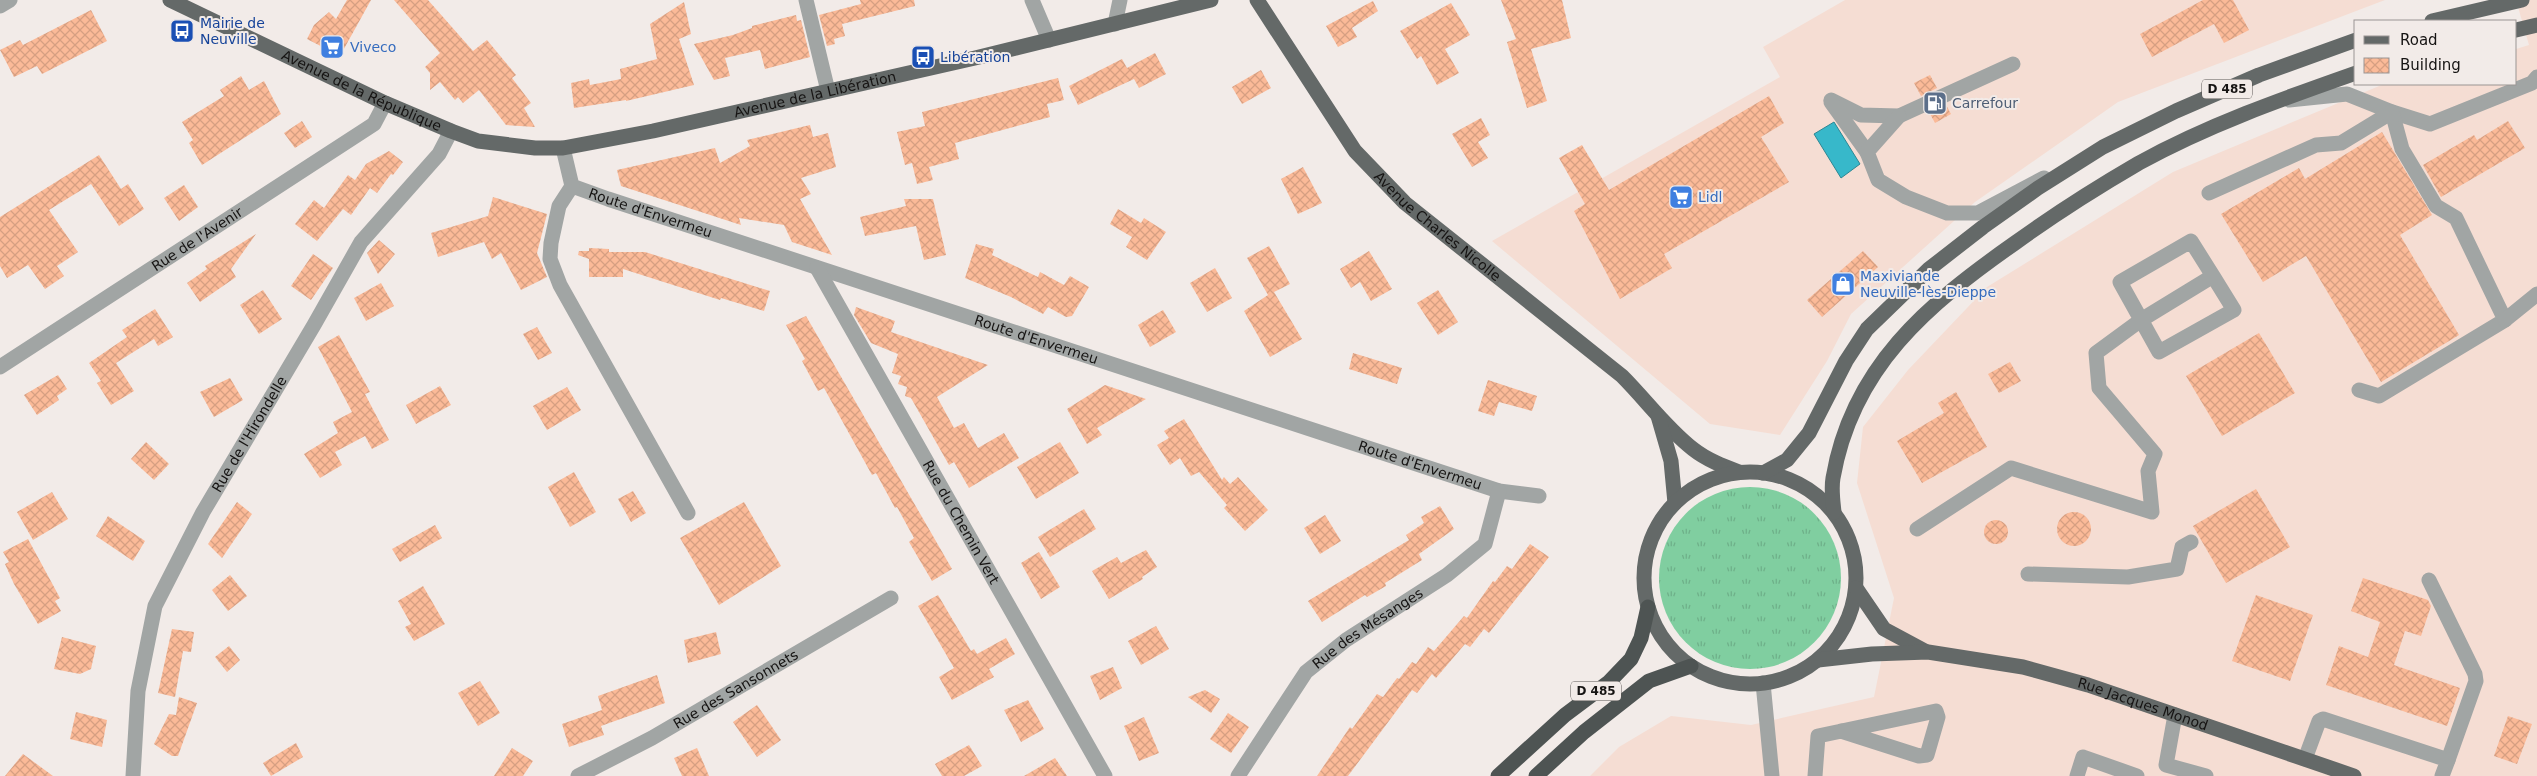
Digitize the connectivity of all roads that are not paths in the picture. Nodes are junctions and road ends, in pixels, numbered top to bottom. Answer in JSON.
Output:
{"nodes":[{"id":1,"x":10,"y":0,"type":"edge"},
{"id":2,"x":170,"y":0,"type":"edge"},
{"id":3,"x":806,"y":0,"type":"edge"},
{"id":4,"x":1032,"y":0,"type":"edge"},
{"id":5,"x":1120,"y":0,"type":"edge"},
{"id":6,"x":1212,"y":0,"type":"edge"},
{"id":7,"x":1257,"y":0,"type":"edge"},
{"id":8,"x":2522,"y":0,"type":"edge"},
{"id":9,"x":0,"y":6,"type":"edge"},
{"id":10,"x":2436,"y":20,"type":"edge"},
{"id":11,"x":1115,"y":24,"type":"junction"},
{"id":12,"x":2537,"y":26,"type":"edge"},
{"id":13,"x":2517,"y":30,"type":"edge"},
{"id":14,"x":1049,"y":40,"type":"junction"},
{"id":15,"x":2354,"y":41,"type":"edge"},
{"id":16,"x":2014,"y":64,"type":"dead end"},
{"id":17,"x":2354,"y":73,"type":"edge"},
{"id":18,"x":2537,"y":77,"type":"edge"},
{"id":19,"x":828,"y":91,"type":"junction"},
{"id":20,"x":2275,"y":102,"type":"junction"},
{"id":21,"x":385,"y":103,"type":"junction"},
{"id":22,"x":2392,"y":112,"type":"junction"},
{"id":23,"x":1899,"y":116,"type":"junction"},
{"id":24,"x":451,"y":131,"type":"junction"},
{"id":25,"x":2103,"y":147,"type":"junction"},
{"id":26,"x":563,"y":148,"type":"junction"},
{"id":27,"x":1867,"y":152,"type":"junction"},
{"id":28,"x":572,"y":186,"type":"junction"},
{"id":29,"x":2209,"y":194,"type":"dead end"},
{"id":30,"x":817,"y":268,"type":"junction"},
{"id":31,"x":2213,"y":276,"type":"junction"},
{"id":32,"x":2537,"y":294,"type":"edge"},
{"id":33,"x":2141,"y":320,"type":"junction"},
{"id":34,"x":2505,"y":320,"type":"junction"},
{"id":35,"x":0,"y":367,"type":"edge"},
{"id":36,"x":2359,"y":390,"type":"dead end"},
{"id":37,"x":1658,"y":416,"type":"junction"},
{"id":38,"x":1738,"y":472,"type":"junction"},
{"id":39,"x":1764,"y":473,"type":"junction"},
{"id":40,"x":1499,"y":491,"type":"junction"},
{"id":41,"x":1539,"y":496,"type":"dead end"},
{"id":42,"x":1675,"y":503,"type":"junction"},
{"id":43,"x":1834,"y":512,"type":"junction"},
{"id":44,"x":688,"y":514,"type":"dead end"},
{"id":45,"x":1917,"y":529,"type":"dead end"},
{"id":46,"x":2191,"y":542,"type":"dead end"},
{"id":47,"x":2028,"y":574,"type":"dead end"},
{"id":48,"x":2429,"y":580,"type":"dead end"},
{"id":49,"x":1856,"y":588,"type":"junction"},
{"id":50,"x":891,"y":598,"type":"dead end"},
{"id":51,"x":1648,"y":607,"type":"junction"},
{"id":52,"x":1928,"y":652,"type":"junction"},
{"id":53,"x":1818,"y":660,"type":"junction"},
{"id":54,"x":1691,"y":666,"type":"junction"},
{"id":55,"x":1763,"y":684,"type":"junction"},
{"id":56,"x":2176,"y":715,"type":"junction"},
{"id":57,"x":1841,"y":731,"type":"junction"},
{"id":58,"x":2305,"y":759,"type":"junction"},
{"id":59,"x":2448,"y":760,"type":"junction"},
{"id":60,"x":2164,"y":771,"type":"edge"},
{"id":61,"x":133,"y":776,"type":"edge"},
{"id":62,"x":578,"y":776,"type":"edge"},
{"id":63,"x":1105,"y":776,"type":"edge"},
{"id":64,"x":1238,"y":776,"type":"edge"},
{"id":65,"x":1498,"y":776,"type":"edge"},
{"id":66,"x":1536,"y":776,"type":"edge"},
{"id":67,"x":1772,"y":776,"type":"edge"},
{"id":68,"x":1815,"y":776,"type":"edge"},
{"id":69,"x":2078,"y":776,"type":"edge"},
{"id":70,"x":2137,"y":776,"type":"edge"},
{"id":71,"x":2206,"y":776,"type":"edge"},
{"id":72,"x":2354,"y":776,"type":"edge"},
{"id":73,"x":2442,"y":776,"type":"edge"}],
"edges":[{"from":1,"to":9,"type":"street"},
{"from":2,"to":21,"type":"main road","name":"Avenue de la République"},
{"from":3,"to":19,"type":"street"},
{"from":4,"to":14,"type":"street"},
{"from":5,"to":11,"type":"street"},
{"from":6,"to":11,"type":"main road","name":"Avenue de la Libération"},
{"from":7,"to":37,"type":"main road","name":"Avenue Charles Nicolle"},
{"from":8,"to":10,"type":"main road"},
{"from":11,"to":14,"type":"main road","name":"Avenue de la Libération"},
{"from":12,"to":13,"type":"main road"},
{"from":14,"to":19,"type":"main road","name":"Avenue de la Libération"},
{"from":15,"to":25,"type":"main road","number":"D 485"},
{"from":16,"to":23,"type":"street"},
{"from":17,"to":20,"type":"main road","number":"D 485"},
{"from":18,"to":22,"type":"street"},
{"from":19,"to":26,"type":"main road","name":"Avenue de la Libération"},
{"from":20,"to":22,"type":"street"},
{"from":20,"to":43,"type":"main road","number":"D 485"},
{"from":21,"to":24,"type":"main road","name":"Avenue de la République"},
{"from":21,"to":35,"type":"street","name":"Rue de l'Avenir"},
{"from":22,"to":29,"type":"street"},
{"from":22,"to":34,"type":"street"},
{"from":23,"to":27,"type":"street"},
{"from":23,"to":27,"type":"street"},
{"from":24,"to":26,"type":"main road","name":"Avenue de la République"},
{"from":24,"to":61,"type":"street","name":"Rue de l'Hirondelle"},
{"from":25,"to":27,"type":"street"},
{"from":25,"to":39,"type":"main road","number":"D 485"},
{"from":26,"to":28,"type":"street","name":"Route d'Envermeu"},
{"from":28,"to":30,"type":"street","name":"Route d'Envermeu"},
{"from":28,"to":44,"type":"street"},
{"from":30,"to":40,"type":"street","name":"Route d'Envermeu"},
{"from":30,"to":63,"type":"street","name":"Rue du Chemin Vert"},
{"from":31,"to":33,"type":"street"},
{"from":31,"to":33,"type":"street"},
{"from":31,"to":33,"type":"street"},
{"from":32,"to":34,"type":"street"},
{"from":33,"to":45,"type":"street"},
{"from":34,"to":36,"type":"street"},
{"from":37,"to":38,"type":"main road","name":"Avenue Charles Nicolle"},
{"from":37,"to":42,"type":"main road","name":"Avenue Charles Nicolle"},
{"from":38,"to":39,"type":"main road"},
{"from":38,"to":42,"type":"main road"},
{"from":39,"to":43,"type":"main road"},
{"from":40,"to":41,"type":"street","name":"Route d'Envermeu"},
{"from":40,"to":64,"type":"street","name":"Rue des Mésanges"},
{"from":42,"to":51,"type":"main road"},
{"from":43,"to":49,"type":"main road"},
{"from":46,"to":47,"type":"street"},
{"from":48,"to":59,"type":"street"},
{"from":49,"to":52,"type":"main road","name":"Rue Jacques Monod"},
{"from":49,"to":53,"type":"main road"},
{"from":50,"to":62,"type":"street","name":"Rue des Sansonnets"},
{"from":51,"to":54,"type":"main road"},
{"from":51,"to":65,"type":"highway","number":"D 485"},
{"from":52,"to":53,"type":"main road","name":"Rue Jacques Monod"},
{"from":52,"to":56,"type":"main road","name":"Rue Jacques Monod"},
{"from":53,"to":55,"type":"main road"},
{"from":54,"to":55,"type":"main road"},
{"from":54,"to":66,"type":"highway","number":"D 485"},
{"from":55,"to":67,"type":"street"},
{"from":56,"to":58,"type":"main road","name":"Rue Jacques Monod"},
{"from":56,"to":60,"type":"street"},
{"from":57,"to":57,"type":"street"},
{"from":57,"to":68,"type":"street"},
{"from":58,"to":59,"type":"street"},
{"from":58,"to":72,"type":"main road","name":"Rue Jacques Monod"},
{"from":59,"to":73,"type":"street"},
{"from":60,"to":71,"type":"street"},
{"from":69,"to":70,"type":"street"}]}
